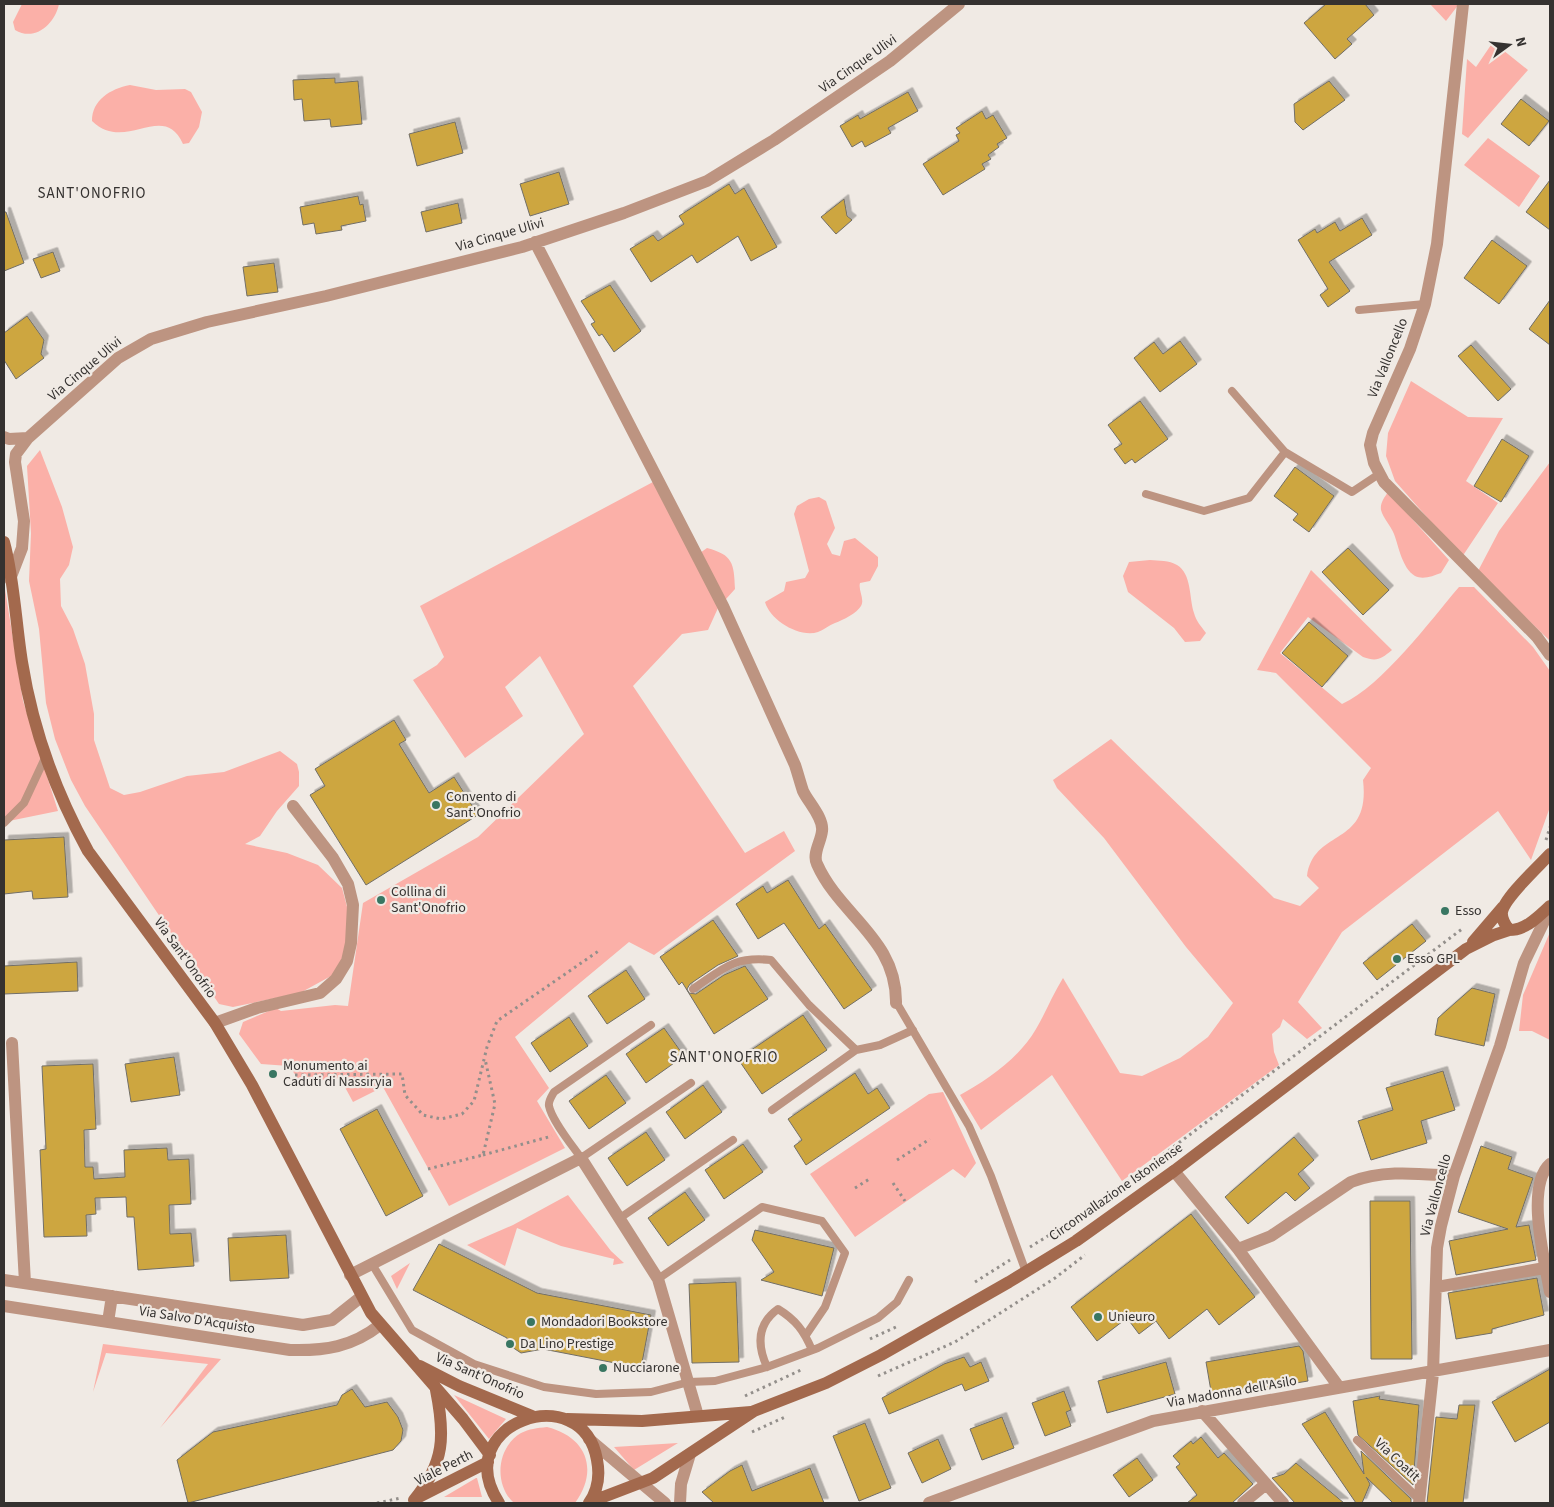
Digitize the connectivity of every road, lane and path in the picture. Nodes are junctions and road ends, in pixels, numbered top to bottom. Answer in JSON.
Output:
{"nodes":[{"id":1,"x":960,"y":4,"type":"edge"},
{"id":2,"x":1464,"y":4,"type":"edge"},
{"id":3,"x":535,"y":242,"type":"junction"},
{"id":4,"x":1425,"y":304,"type":"junction"},
{"id":5,"x":1359,"y":310,"type":"dead end"},
{"id":6,"x":1232,"y":390,"type":"dead end"},
{"id":7,"x":4,"y":437,"type":"edge"},
{"id":8,"x":28,"y":438,"type":"junction"},
{"id":9,"x":1285,"y":452,"type":"junction"},
{"id":10,"x":1379,"y":474,"type":"junction"},
{"id":11,"x":1146,"y":494,"type":"dead end"},
{"id":12,"x":4,"y":542,"type":"edge"},
{"id":13,"x":10,"y":579,"type":"junction"},
{"id":14,"x":1550,"y":655,"type":"edge"},
{"id":15,"x":45,"y":758,"type":"junction"},
{"id":16,"x":293,"y":806,"type":"dead end"},
{"id":17,"x":4,"y":823,"type":"edge"},
{"id":18,"x":1550,"y":827,"type":"edge"},
{"id":19,"x":1548,"y":852,"type":"edge"},
{"id":20,"x":1503,"y":907,"type":"junction"},
{"id":21,"x":1550,"y":908,"type":"edge"},
{"id":22,"x":1467,"y":925,"type":"dead end"},
{"id":23,"x":1510,"y":930,"type":"junction"},
{"id":24,"x":1466,"y":949,"type":"junction"},
{"id":25,"x":600,"y":950,"type":"dead end"},
{"id":26,"x":693,"y":989,"type":"dead end"},
{"id":27,"x":895,"y":1001,"type":"joint"},
{"id":28,"x":215,"y":1023,"type":"junction"},
{"id":29,"x":651,"y":1025,"type":"dead end"},
{"id":30,"x":913,"y":1030,"type":"junction"},
{"id":31,"x":12,"y":1043,"type":"dead end"},
{"id":32,"x":856,"y":1050,"type":"junction"},
{"id":33,"x":485,"y":1056,"type":"junction"},
{"id":34,"x":295,"y":1075,"type":"dead end"},
{"id":35,"x":691,"y":1083,"type":"dead end"},
{"id":36,"x":772,"y":1110,"type":"dead end"},
{"id":37,"x":557,"y":1134,"type":"dead end"},
{"id":38,"x":930,"y":1139,"type":"dead end"},
{"id":39,"x":733,"y":1140,"type":"dead end"},
{"id":40,"x":483,"y":1155,"type":"junction"},
{"id":41,"x":581,"y":1158,"type":"junction"},
{"id":42,"x":897,"y":1160,"type":"dead end"},
{"id":43,"x":1550,"y":1164,"type":"edge"},
{"id":44,"x":428,"y":1169,"type":"dead end"},
{"id":45,"x":1174,"y":1171,"type":"junction"},
{"id":46,"x":1454,"y":1176,"type":"junction"},
{"id":47,"x":871,"y":1178,"type":"dead end"},
{"id":48,"x":893,"y":1182,"type":"dead end"},
{"id":49,"x":856,"y":1188,"type":"dead end"},
{"id":50,"x":905,"y":1201,"type":"dead end"},
{"id":51,"x":620,"y":1218,"type":"junction"},
{"id":52,"x":1238,"y":1249,"type":"junction"},
{"id":53,"x":1020,"y":1254,"type":"junction"},
{"id":54,"x":372,"y":1264,"type":"junction"},
{"id":55,"x":1548,"y":1268,"type":"edge"},
{"id":56,"x":1026,"y":1272,"type":"junction"},
{"id":57,"x":350,"y":1275,"type":"junction"},
{"id":58,"x":658,"y":1279,"type":"junction"},
{"id":59,"x":4,"y":1280,"type":"edge"},
{"id":60,"x":909,"y":1280,"type":"dead end"},
{"id":61,"x":25,"y":1283,"type":"junction"},
{"id":62,"x":971,"y":1284,"type":"dead end"},
{"id":63,"x":1436,"y":1287,"type":"junction"},
{"id":64,"x":1550,"y":1292,"type":"edge"},
{"id":65,"x":112,"y":1296,"type":"junction"},
{"id":66,"x":361,"y":1297,"type":"junction"},
{"id":67,"x":4,"y":1306,"type":"edge"},
{"id":68,"x":108,"y":1322,"type":"junction"},
{"id":69,"x":905,"y":1323,"type":"dead end"},
{"id":70,"x":380,"y":1325,"type":"junction"},
{"id":71,"x":806,"y":1335,"type":"junction"},
{"id":72,"x":869,"y":1339,"type":"dead end"},
{"id":73,"x":812,"y":1350,"type":"junction"},
{"id":74,"x":1550,"y":1350,"type":"edge"},
{"id":75,"x":416,"y":1363,"type":"junction"},
{"id":76,"x":767,"y":1367,"type":"junction"},
{"id":77,"x":806,"y":1368,"type":"dead end"},
{"id":78,"x":1433,"y":1373,"type":"junction"},
{"id":79,"x":689,"y":1382,"type":"junction"},
{"id":80,"x":435,"y":1388,"type":"junction"},
{"id":81,"x":1339,"y":1388,"type":"junction"},
{"id":82,"x":744,"y":1396,"type":"dead end"},
{"id":83,"x":754,"y":1411,"type":"junction"},
{"id":84,"x":1202,"y":1411,"type":"junction"},
{"id":85,"x":532,"y":1416,"type":"junction"},
{"id":86,"x":698,"y":1416,"type":"junction"},
{"id":87,"x":564,"y":1419,"type":"junction"},
{"id":88,"x":589,"y":1439,"type":"junction"},
{"id":89,"x":1356,"y":1440,"type":"dead end"},
{"id":90,"x":690,"y":1454,"type":"junction"},
{"id":91,"x":489,"y":1458,"type":"junction"},
{"id":92,"x":641,"y":1484,"type":"junction"},
{"id":93,"x":1266,"y":1484,"type":"junction"},
{"id":94,"x":411,"y":1501,"type":"edge"},
{"id":95,"x":1419,"y":1501,"type":"edge"},
{"id":96,"x":589,"y":1502,"type":"edge"},
{"id":97,"x":498,"y":1503,"type":"edge"},
{"id":98,"x":665,"y":1503,"type":"edge"},
{"id":99,"x":680,"y":1503,"type":"edge"},
{"id":100,"x":929,"y":1503,"type":"edge"},
{"id":101,"x":1243,"y":1503,"type":"edge"},
{"id":102,"x":1283,"y":1503,"type":"edge"}],
"edges":[{"from":1,"to":3,"type":"street","name":"Via Cinque Ulivi"},
{"from":2,"to":4,"type":"street","name":"Via Valloncello"},
{"from":3,"to":8,"type":"street","name":"Via Cinque Ulivi"},
{"from":3,"to":27,"type":"street"},
{"from":4,"to":5,"type":"lane"},
{"from":4,"to":10,"type":"street","name":"Via Valloncello"},
{"from":6,"to":9,"type":"lane"},
{"from":7,"to":8,"type":"street"},
{"from":8,"to":13,"type":"street","name":"Via Cinque Ulivi"},
{"from":9,"to":10,"type":"lane"},
{"from":9,"to":11,"type":"lane"},
{"from":10,"to":14,"type":"street","name":"Via Valloncello"},
{"from":12,"to":13,"type":"main road","name":"Via Sant'Onofrio"},
{"from":13,"to":15,"type":"main road","name":"Via Sant'Onofrio"},
{"from":15,"to":17,"type":"lane"},
{"from":15,"to":28,"type":"main road","name":"Via Sant'Onofrio"},
{"from":16,"to":28,"type":"street"},
{"from":18,"to":19,"type":"path"},
{"from":19,"to":20,"type":"main road","name":"Circonvallazione Istoniense"},
{"from":20,"to":23,"type":"main road"},
{"from":20,"to":24,"type":"main road","name":"Circonvallazione Istoniense"},
{"from":21,"to":23,"type":"main road","name":"Circonvallazione Istoniense"},
{"from":21,"to":46,"type":"street","name":"Via Valloncello"},
{"from":22,"to":53,"type":"path"},
{"from":23,"to":24,"type":"main road","name":"Circonvallazione Istoniense"},
{"from":24,"to":45,"type":"main road","name":"Circonvallazione Istoniense"},
{"from":25,"to":33,"type":"path"},
{"from":26,"to":32,"type":"lane"},
{"from":27,"to":30,"type":"lane"},
{"from":28,"to":57,"type":"main road","name":"Via Sant'Onofrio"},
{"from":29,"to":41,"type":"lane"},
{"from":30,"to":32,"type":"lane"},
{"from":30,"to":53,"type":"lane"},
{"from":31,"to":61,"type":"street"},
{"from":32,"to":36,"type":"lane"},
{"from":33,"to":34,"type":"path"},
{"from":33,"to":40,"type":"path"},
{"from":35,"to":41,"type":"lane"},
{"from":37,"to":40,"type":"path"},
{"from":38,"to":42,"type":"path"},
{"from":39,"to":51,"type":"lane"},
{"from":40,"to":44,"type":"path"},
{"from":41,"to":51,"type":"street"},
{"from":41,"to":54,"type":"street"},
{"from":43,"to":55,"type":"street"},
{"from":45,"to":52,"type":"street"},
{"from":45,"to":56,"type":"main road","name":"Circonvallazione Istoniense"},
{"from":46,"to":52,"type":"street"},
{"from":46,"to":63,"type":"street","name":"Via Valloncello"},
{"from":47,"to":49,"type":"path"},
{"from":48,"to":50,"type":"path"},
{"from":51,"to":58,"type":"street"},
{"from":52,"to":81,"type":"street"},
{"from":53,"to":56,"type":"lane"},
{"from":53,"to":62,"type":"path"},
{"from":54,"to":57,"type":"street"},
{"from":54,"to":79,"type":"lane"},
{"from":55,"to":63,"type":"street"},
{"from":55,"to":64,"type":"street"},
{"from":56,"to":83,"type":"main road","name":"Circonvallazione Istoniense"},
{"from":57,"to":66,"type":"main road","name":"Via Sant'Onofrio"},
{"from":58,"to":71,"type":"lane"},
{"from":58,"to":79,"type":"street"},
{"from":59,"to":61,"type":"street","name":"Via Salvo D'Acquisto"},
{"from":60,"to":73,"type":"lane"},
{"from":61,"to":65,"type":"street","name":"Via Salvo D'Acquisto"},
{"from":63,"to":78,"type":"street","name":"Via Valloncello"},
{"from":65,"to":66,"type":"street","name":"Via Salvo D'Acquisto"},
{"from":65,"to":68,"type":"street"},
{"from":66,"to":70,"type":"main road","name":"Via Sant'Onofrio"},
{"from":67,"to":68,"type":"street","name":"Via Salvo D'Acquisto"},
{"from":68,"to":70,"type":"street","name":"Via Salvo D'Acquisto"},
{"from":69,"to":72,"type":"path"},
{"from":70,"to":75,"type":"main road","name":"Via Sant'Onofrio"},
{"from":71,"to":73,"type":"lane"},
{"from":71,"to":76,"type":"lane"},
{"from":73,"to":76,"type":"lane"},
{"from":74,"to":78,"type":"street","name":"Via Madonna dell'Asilo"},
{"from":75,"to":80,"type":"main road","name":"Via Sant'Onofrio"},
{"from":75,"to":85,"type":"main road","name":"Via Sant'Onofrio"},
{"from":76,"to":79,"type":"lane"},
{"from":77,"to":82,"type":"path"},
{"from":78,"to":81,"type":"street","name":"Via Madonna dell'Asilo"},
{"from":78,"to":95,"type":"street","name":"Via Valloncello"},
{"from":79,"to":86,"type":"street"},
{"from":80,"to":91,"type":"main road","name":"Via Sant'Onofrio"},
{"from":80,"to":94,"type":"main road","name":"Via Sant'Onofrio"},
{"from":81,"to":84,"type":"street","name":"Via Madonna dell'Asilo"},
{"from":83,"to":86,"type":"main road","name":"Circonvallazione Istoniense"},
{"from":83,"to":90,"type":"main road","name":"Circonvallazione Istoniense"},
{"from":84,"to":93,"type":"street"},
{"from":84,"to":100,"type":"street","name":"Via Madonna dell'Asilo"},
{"from":85,"to":87,"type":"main road","name":"Circonvallazione Istoniense"},
{"from":85,"to":91,"type":"main road"},
{"from":86,"to":87,"type":"main road","name":"Circonvallazione Istoniense"},
{"from":87,"to":88,"type":"main road"},
{"from":88,"to":92,"type":"street"},
{"from":88,"to":96,"type":"main road"},
{"from":89,"to":95,"type":"lane","name":"Via Coatit"},
{"from":90,"to":92,"type":"main road","name":"Circonvallazione Istoniense"},
{"from":90,"to":99,"type":"street"},
{"from":91,"to":94,"type":"main road","name":"Viale Perth"},
{"from":91,"to":97,"type":"main road"},
{"from":92,"to":96,"type":"main road","name":"Circonvallazione Istoniense"},
{"from":92,"to":98,"type":"street"},
{"from":93,"to":101,"type":"street"},
{"from":93,"to":102,"type":"street"}]}
